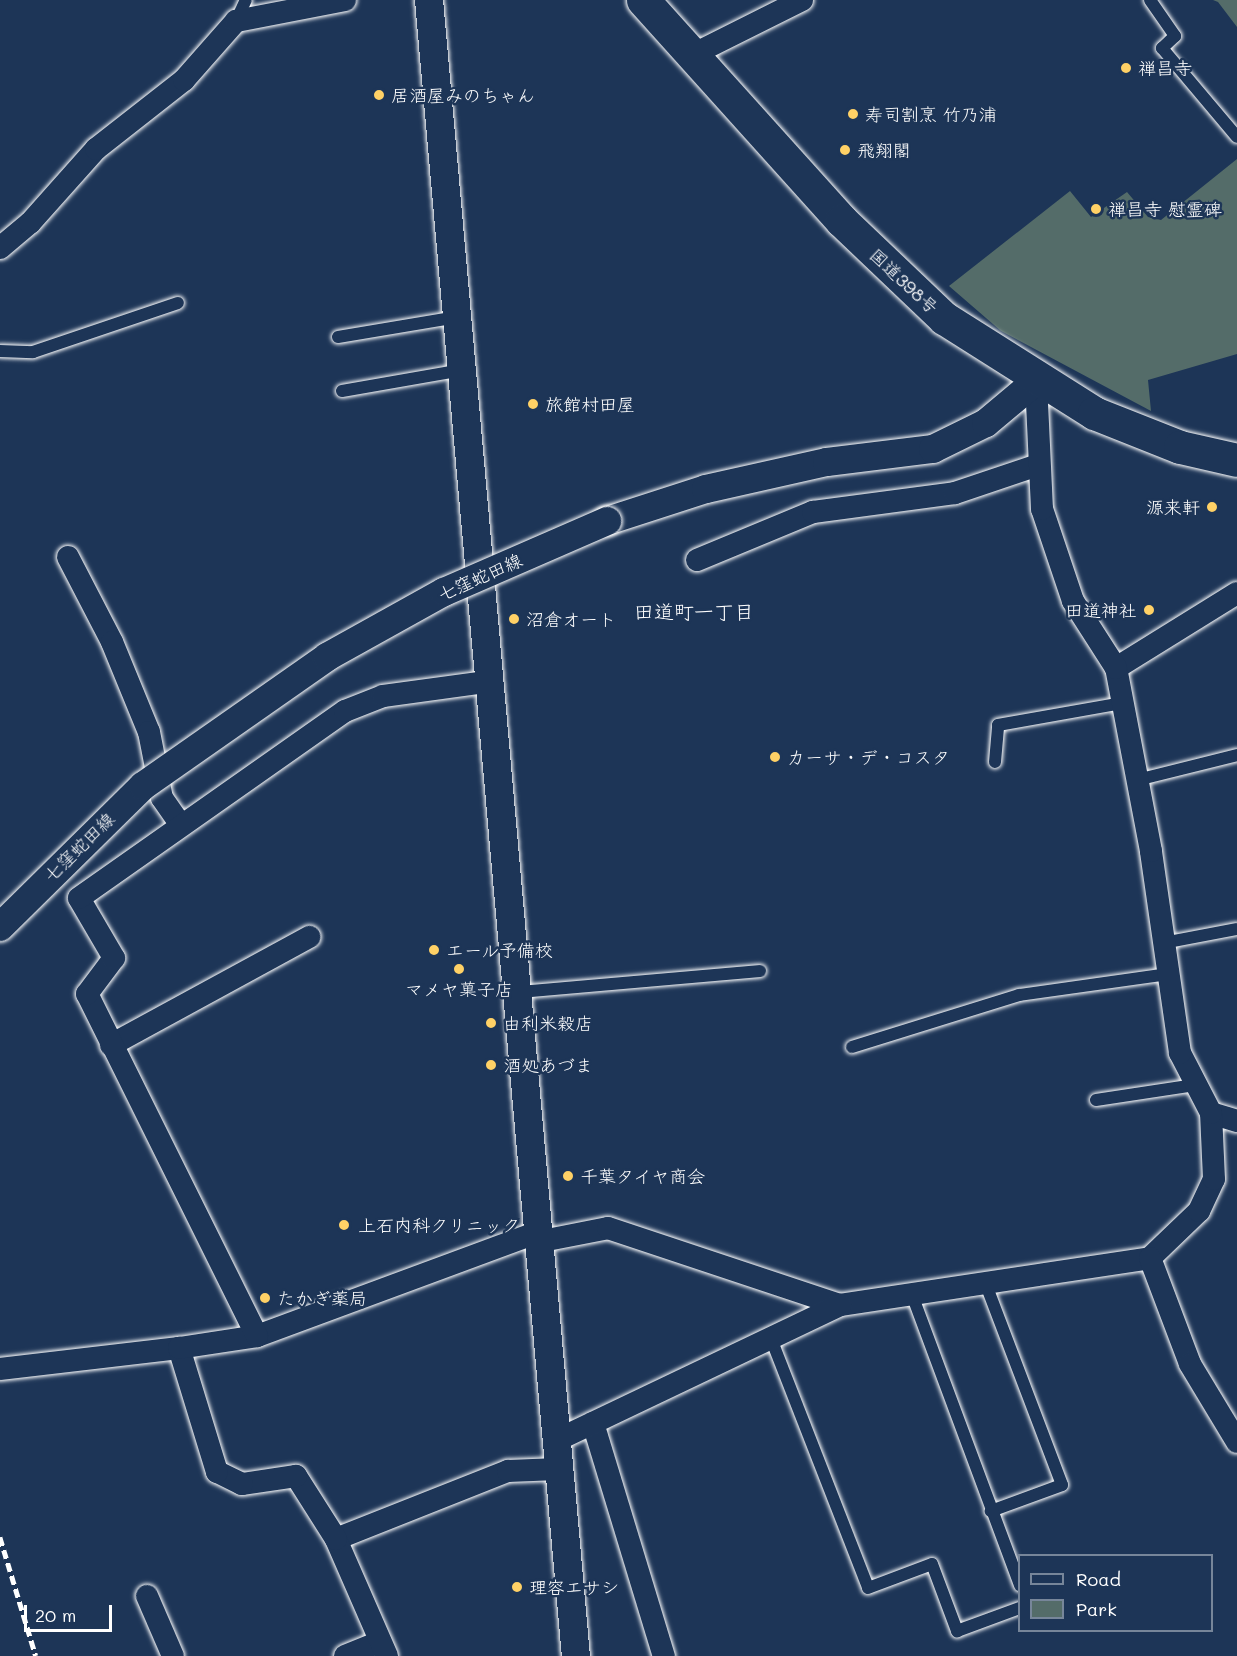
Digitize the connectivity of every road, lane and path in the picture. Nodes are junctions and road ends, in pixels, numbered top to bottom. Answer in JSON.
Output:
{"nodes":[{"id":1,"x":246,"y":0,"type":"edge"},
{"id":2,"x":345,"y":0,"type":"edge"},
{"id":3,"x":429,"y":0,"type":"edge"},
{"id":4,"x":643,"y":0,"type":"edge"},
{"id":5,"x":802,"y":0,"type":"edge"},
{"id":6,"x":1150,"y":0,"type":"edge"},
{"id":7,"x":236,"y":21,"type":"junction"},
{"id":8,"x":694,"y":54,"type":"junction"},
{"id":9,"x":1237,"y":137,"type":"edge"},
{"id":10,"x":0,"y":248,"type":"edge"},
{"id":11,"x":178,"y":303,"type":"dead end"},
{"id":12,"x":457,"y":317,"type":"junction"},
{"id":13,"x":338,"y":337,"type":"dead end"},
{"id":14,"x":0,"y":351,"type":"edge"},
{"id":15,"x":462,"y":370,"type":"junction"},
{"id":16,"x":1036,"y":381,"type":"junction"},
{"id":17,"x":342,"y":391,"type":"dead end"},
{"id":18,"x":1237,"y":460,"type":"edge"},
{"id":19,"x":1038,"y":465,"type":"junction"},
{"id":20,"x":68,"y":558,"type":"dead end"},
{"id":21,"x":697,"y":560,"type":"dead end"},
{"id":22,"x":1237,"y":593,"type":"edge"},
{"id":23,"x":1116,"y":668,"type":"junction"},
{"id":24,"x":492,"y":681,"type":"junction"},
{"id":25,"x":1123,"y":703,"type":"junction"},
{"id":26,"x":1237,"y":755,"type":"edge"},
{"id":27,"x":995,"y":762,"type":"dead end"},
{"id":28,"x":1137,"y":780,"type":"junction"},
{"id":29,"x":180,"y":824,"type":"junction"},
{"id":30,"x":0,"y":927,"type":"edge"},
{"id":31,"x":1237,"y":929,"type":"edge"},
{"id":32,"x":309,"y":937,"type":"dead end"},
{"id":33,"x":1163,"y":943,"type":"junction"},
{"id":34,"x":760,"y":971,"type":"dead end"},
{"id":35,"x":1168,"y":974,"type":"junction"},
{"id":36,"x":520,"y":992,"type":"junction"},
{"id":37,"x":111,"y":1045,"type":"junction"},
{"id":38,"x":852,"y":1047,"type":"dead end"},
{"id":39,"x":1195,"y":1085,"type":"junction"},
{"id":40,"x":1095,"y":1101,"type":"dead end"},
{"id":41,"x":1211,"y":1113,"type":"junction"},
{"id":42,"x":1237,"y":1120,"type":"edge"},
{"id":43,"x":542,"y":1236,"type":"junction"},
{"id":44,"x":1150,"y":1258,"type":"junction"},
{"id":45,"x":986,"y":1282,"type":"junction"},
{"id":46,"x":911,"y":1292,"type":"junction"},
{"id":47,"x":840,"y":1305,"type":"junction"},
{"id":48,"x":257,"y":1336,"type":"junction"},
{"id":49,"x":770,"y":1336,"type":"junction"},
{"id":50,"x":179,"y":1348,"type":"junction"},
{"id":51,"x":0,"y":1369,"type":"edge"},
{"id":52,"x":593,"y":1423,"type":"junction"},
{"id":53,"x":555,"y":1441,"type":"junction"},
{"id":54,"x":1237,"y":1442,"type":"edge"},
{"id":55,"x":558,"y":1469,"type":"junction"},
{"id":56,"x":991,"y":1511,"type":"junction"},
{"id":57,"x":336,"y":1539,"type":"junction"},
{"id":58,"x":1018,"y":1580,"type":"edge"},
{"id":59,"x":147,"y":1596,"type":"dead end"},
{"id":60,"x":1018,"y":1609,"type":"edge"},
{"id":61,"x":384,"y":1649,"type":"edge"},
{"id":62,"x":173,"y":1656,"type":"edge"},
{"id":63,"x":345,"y":1656,"type":"edge"},
{"id":64,"x":576,"y":1656,"type":"edge"},
{"id":65,"x":664,"y":1656,"type":"edge"}],
"edges":[{"from":1,"to":7,"type":"lane"},
{"from":2,"to":7,"type":"street"},
{"from":3,"to":12,"type":"street"},
{"from":4,"to":8,"type":"highway","name":"国道398号"},
{"from":5,"to":8,"type":"street"},
{"from":6,"to":9,"type":"lane"},
{"from":7,"to":10,"type":"street"},
{"from":8,"to":16,"type":"highway","name":"国道398号"},
{"from":11,"to":14,"type":"lane"},
{"from":12,"to":13,"type":"lane"},
{"from":12,"to":15,"type":"street"},
{"from":15,"to":17,"type":"lane"},
{"from":15,"to":24,"type":"street"},
{"from":16,"to":18,"type":"highway","name":"国道398号"},
{"from":16,"to":19,"type":"street"},
{"from":16,"to":30,"type":"street","name":"七窪蛇田線","bridge":true},
{"from":19,"to":21,"type":"street"},
{"from":19,"to":23,"type":"street"},
{"from":20,"to":29,"type":"street"},
{"from":22,"to":23,"type":"street"},
{"from":23,"to":25,"type":"street"},
{"from":24,"to":29,"type":"street"},
{"from":24,"to":36,"type":"street"},
{"from":25,"to":27,"type":"lane"},
{"from":25,"to":28,"type":"street"},
{"from":26,"to":28,"type":"lane"},
{"from":28,"to":33,"type":"street"},
{"from":29,"to":37,"type":"street"},
{"from":31,"to":33,"type":"lane"},
{"from":32,"to":37,"type":"street"},
{"from":33,"to":35,"type":"street"},
{"from":34,"to":36,"type":"lane"},
{"from":35,"to":38,"type":"lane"},
{"from":35,"to":39,"type":"street"},
{"from":36,"to":43,"type":"street"},
{"from":37,"to":48,"type":"street"},
{"from":39,"to":40,"type":"lane"},
{"from":39,"to":41,"type":"street"},
{"from":41,"to":42,"type":"street"},
{"from":41,"to":44,"type":"street"},
{"from":43,"to":47,"type":"street"},
{"from":43,"to":48,"type":"street"},
{"from":43,"to":53,"type":"street"},
{"from":44,"to":45,"type":"street"},
{"from":44,"to":54,"type":"street"},
{"from":45,"to":46,"type":"street"},
{"from":45,"to":56,"type":"lane"},
{"from":46,"to":47,"type":"street"},
{"from":46,"to":56,"type":"lane"},
{"from":47,"to":49,"type":"street"},
{"from":48,"to":50,"type":"street"},
{"from":49,"to":52,"type":"street"},
{"from":49,"to":60,"type":"lane"},
{"from":50,"to":51,"type":"street"},
{"from":50,"to":57,"type":"street"},
{"from":52,"to":53,"type":"street"},
{"from":52,"to":65,"type":"street"},
{"from":53,"to":55,"type":"street"},
{"from":55,"to":57,"type":"street"},
{"from":55,"to":64,"type":"street"},
{"from":56,"to":58,"type":"lane"},
{"from":57,"to":61,"type":"street"},
{"from":59,"to":62,"type":"street"},
{"from":61,"to":63,"type":"street"}]}
